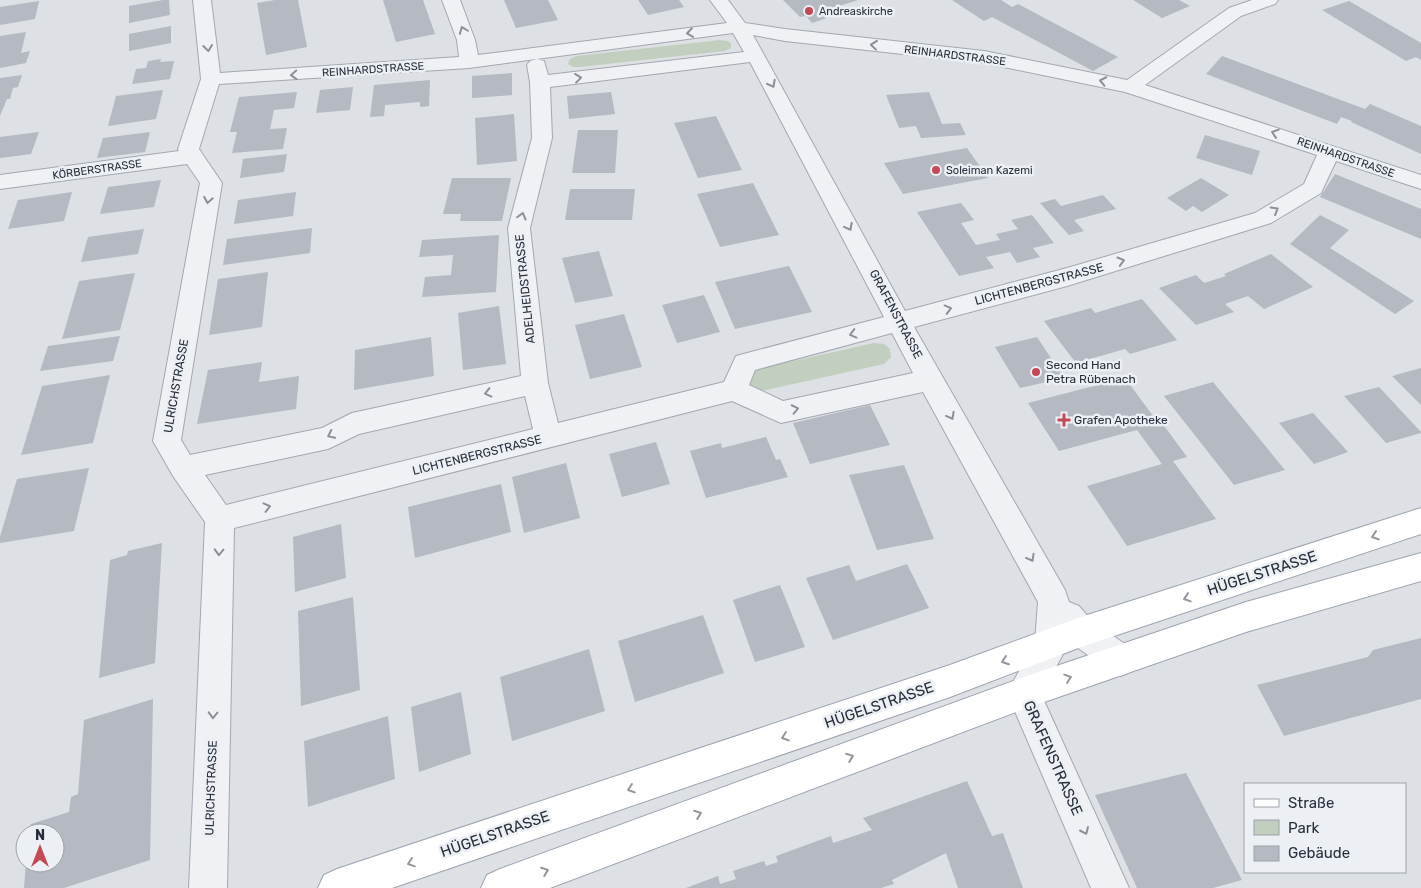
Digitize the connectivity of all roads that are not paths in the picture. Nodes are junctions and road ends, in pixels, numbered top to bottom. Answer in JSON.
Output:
{"nodes":[{"id":1,"x":202,"y":0,"type":"edge"},
{"id":2,"x":451,"y":0,"type":"edge"},
{"id":3,"x":719,"y":0,"type":"edge"},
{"id":4,"x":1269,"y":0,"type":"edge"},
{"id":5,"x":739,"y":27,"type":"junction"},
{"id":6,"x":534,"y":54,"type":"junction"},
{"id":7,"x":756,"y":56,"type":"junction"},
{"id":8,"x":470,"y":62,"type":"junction"},
{"id":9,"x":211,"y":79,"type":"junction"},
{"id":10,"x":540,"y":82,"type":"junction"},
{"id":11,"x":1130,"y":87,"type":"junction"},
{"id":12,"x":1330,"y":151,"type":"junction"},
{"id":13,"x":194,"y":156,"type":"junction"},
{"id":14,"x":0,"y":182,"type":"edge"},
{"id":15,"x":1421,"y":182,"type":"edge"},
{"id":16,"x":900,"y":322,"type":"junction"},
{"id":17,"x":930,"y":380,"type":"junction"},
{"id":18,"x":535,"y":383,"type":"junction"},
{"id":19,"x":734,"y":390,"type":"junction"},
{"id":20,"x":548,"y":437,"type":"junction"},
{"id":21,"x":183,"y":468,"type":"junction"},
{"id":22,"x":220,"y":519,"type":"junction"},
{"id":23,"x":1421,"y":520,"type":"edge"},
{"id":24,"x":1421,"y":567,"type":"edge"},
{"id":25,"x":1066,"y":639,"type":"junction"},
{"id":26,"x":1121,"y":660,"type":"junction"},
{"id":27,"x":1024,"y":694,"type":"junction"},
{"id":28,"x":208,"y":888,"type":"edge"},
{"id":29,"x":337,"y":888,"type":"edge"},
{"id":30,"x":500,"y":888,"type":"edge"},
{"id":31,"x":1110,"y":888,"type":"edge"}],
"edges":[{"from":1,"to":9,"type":"street","name":"ULRICHSTRASSE","one_way":true},
{"from":8,"to":2,"type":"street","one_way":true},
{"from":3,"to":5,"type":"street","name":"GRAFENSTRASSE"},
{"from":4,"to":11,"type":"street"},
{"from":5,"to":6,"type":"street","name":"REINHARDSTRASSE","one_way":true},
{"from":5,"to":7,"type":"street","name":"GRAFENSTRASSE"},
{"from":11,"to":5,"type":"street","name":"REINHARDSTRASSE","one_way":true},
{"from":6,"to":8,"type":"street","name":"REINHARDSTRASSE"},
{"from":6,"to":10,"type":"street"},
{"from":10,"to":7,"type":"street","one_way":true},
{"from":7,"to":16,"type":"street","name":"GRAFENSTRASSE","one_way":true},
{"from":8,"to":9,"type":"street","name":"REINHARDSTRASSE","one_way":true},
{"from":9,"to":13,"type":"street","name":"ULRICHSTRASSE"},
{"from":18,"to":10,"type":"street","name":"ADELHEIDSTRASSE","one_way":true},
{"from":12,"to":11,"type":"street","name":"REINHARDSTRASSE","one_way":true},
{"from":12,"to":15,"type":"street","name":"REINHARDSTRASSE"},
{"from":16,"to":12,"type":"street","name":"LICHTENBERGSTRASSE","one_way":true},
{"from":13,"to":14,"type":"street","name":"KÖRBERSTRASSE"},
{"from":13,"to":21,"type":"street","name":"ULRICHSTRASSE","one_way":true},
{"from":16,"to":17,"type":"street","name":"GRAFENSTRASSE"},
{"from":16,"to":19,"type":"street","name":"LICHTENBERGSTRASSE","one_way":true},
{"from":19,"to":17,"type":"street","one_way":true},
{"from":17,"to":25,"type":"street","name":"GRAFENSTRASSE","one_way":true},
{"from":18,"to":20,"type":"street","name":"ADELHEIDSTRASSE"},
{"from":18,"to":21,"type":"street","one_way":true},
{"from":19,"to":20,"type":"street","name":"LICHTENBERGSTRASSE"},
{"from":22,"to":20,"type":"street","name":"LICHTENBERGSTRASSE","one_way":true},
{"from":21,"to":22,"type":"street","name":"ULRICHSTRASSE"},
{"from":22,"to":28,"type":"street","name":"ULRICHSTRASSE","one_way":true},
{"from":23,"to":25,"type":"main road","name":"HÜGELSTRASSE","one_way":true},
{"from":24,"to":26,"type":"main road"},
{"from":25,"to":26,"type":"street","name":"GRAFENSTRASSE"},
{"from":25,"to":27,"type":"street","name":"GRAFENSTRASSE"},
{"from":25,"to":29,"type":"main road","name":"HÜGELSTRASSE","one_way":true},
{"from":27,"to":26,"type":"main road","one_way":true},
{"from":30,"to":27,"type":"main road","one_way":true},
{"from":27,"to":31,"type":"street","name":"GRAFENSTRASSE","one_way":true}]}
